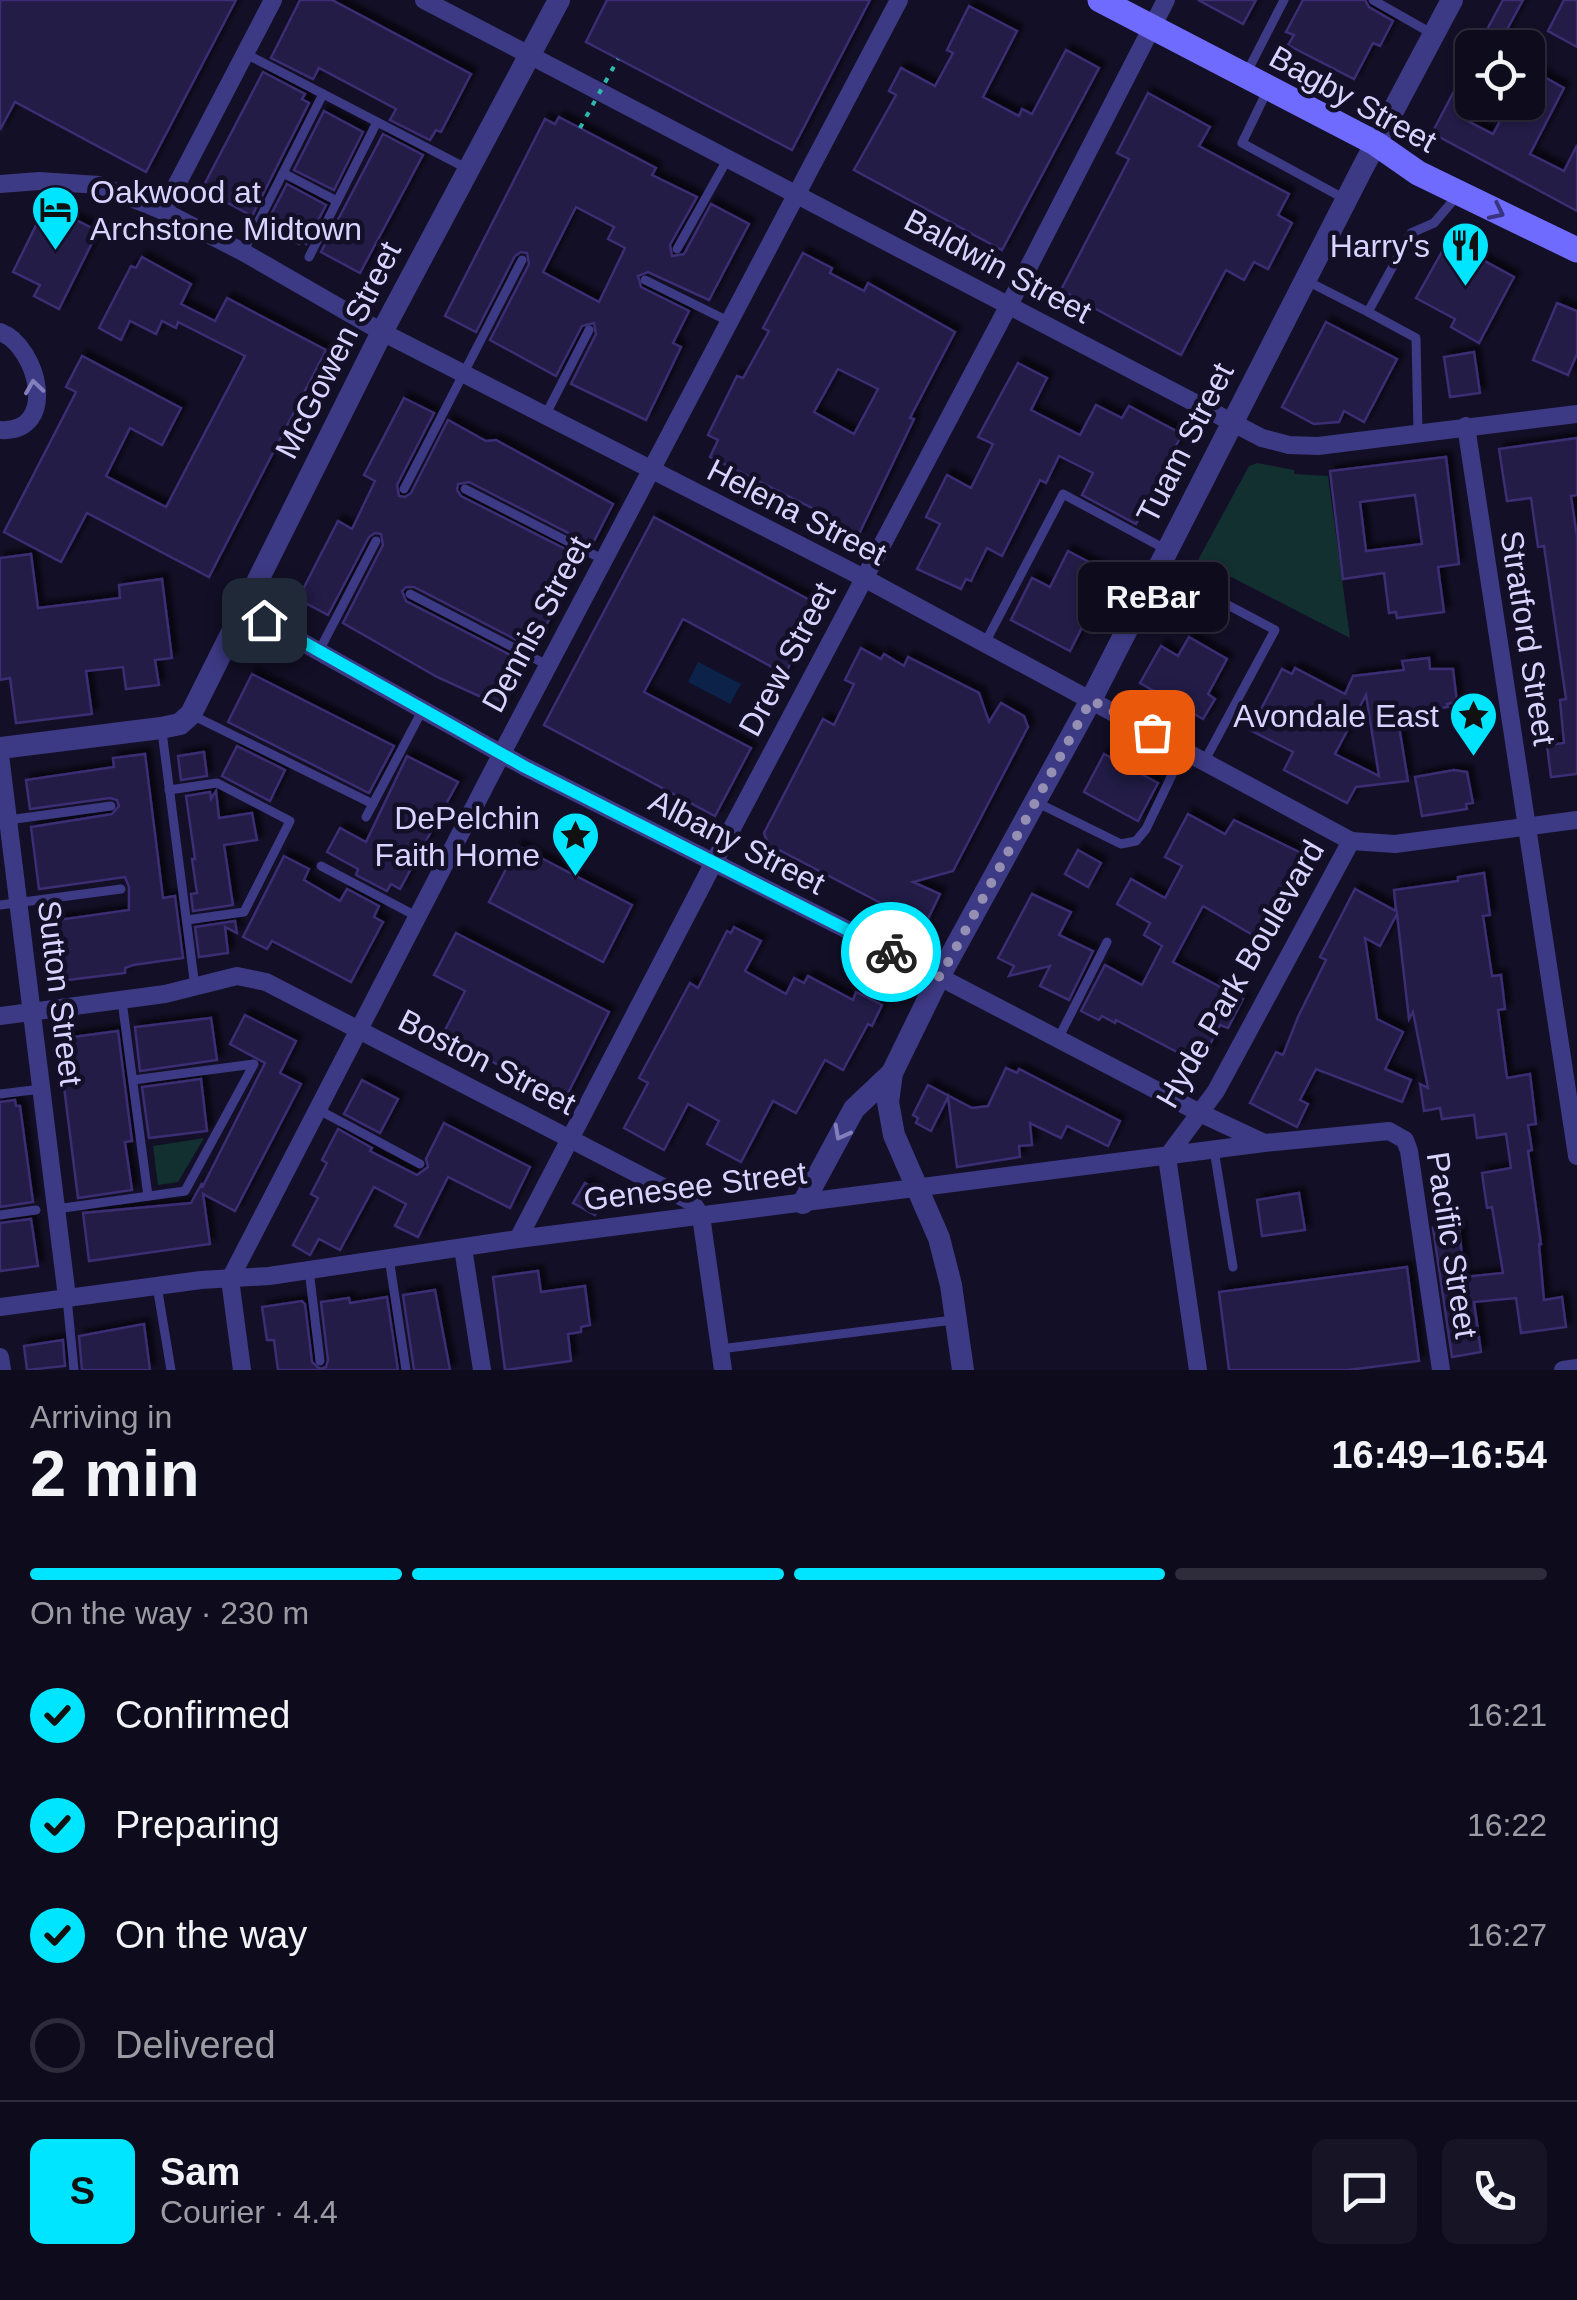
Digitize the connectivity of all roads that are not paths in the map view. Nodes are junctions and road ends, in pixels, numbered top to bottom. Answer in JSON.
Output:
{"nodes":[{"id":1,"x":273,"y":0,"type":"edge"},
{"id":2,"x":424,"y":0,"type":"edge"},
{"id":3,"x":559,"y":0,"type":"edge"},
{"id":4,"x":899,"y":0,"type":"edge"},
{"id":5,"x":1100,"y":0,"type":"edge"},
{"id":6,"x":1166,"y":0,"type":"edge"},
{"id":7,"x":1284,"y":0,"type":"edge"},
{"id":8,"x":1373,"y":0,"type":"edge"},
{"id":9,"x":1452,"y":0,"type":"edge"},
{"id":10,"x":1152,"y":26,"type":"junction"},
{"id":11,"x":1434,"y":34,"type":"junction"},
{"id":12,"x":244,"y":53,"type":"junction"},
{"id":13,"x":532,"y":55,"type":"junction"},
{"id":14,"x":1245,"y":76,"type":"junction"},
{"id":15,"x":1269,"y":87,"type":"junction"},
{"id":16,"x":323,"y":94,"type":"junction"},
{"id":17,"x":377,"y":122,"type":"junction"},
{"id":18,"x":1375,"y":143,"type":"junction"},
{"id":19,"x":728,"y":158,"type":"junction"},
{"id":20,"x":468,"y":169,"type":"junction"},
{"id":21,"x":283,"y":173,"type":"junction"},
{"id":22,"x":0,"y":184,"type":"edge"},
{"id":23,"x":1459,"y":194,"type":"junction"},
{"id":24,"x":798,"y":195,"type":"junction"},
{"id":25,"x":1346,"y":200,"type":"junction"},
{"id":26,"x":337,"y":202,"type":"junction"},
{"id":27,"x":163,"y":211,"type":"junction"},
{"id":28,"x":677,"y":249,"type":"dead end"},
{"id":29,"x":1577,"y":250,"type":"edge"},
{"id":30,"x":243,"y":252,"type":"junction"},
{"id":31,"x":309,"y":257,"type":"dead end"},
{"id":32,"x":522,"y":260,"type":"dead end"},
{"id":33,"x":646,"y":280,"type":"dead end"},
{"id":34,"x":1304,"y":280,"type":"junction"},
{"id":35,"x":1010,"y":305,"type":"junction"},
{"id":36,"x":1368,"y":312,"type":"junction"},
{"id":37,"x":728,"y":321,"type":"junction"},
{"id":38,"x":589,"y":330,"type":"dead end"},
{"id":39,"x":0,"y":332,"type":"edge"},
{"id":40,"x":382,"y":332,"type":"junction"},
{"id":41,"x":464,"y":375,"type":"junction"},
{"id":42,"x":1577,"y":413,"type":"edge"},
{"id":43,"x":544,"y":416,"type":"junction"},
{"id":44,"x":1234,"y":424,"type":"junction"},
{"id":45,"x":1466,"y":426,"type":"junction"},
{"id":46,"x":0,"y":430,"type":"edge"},
{"id":47,"x":1418,"y":432,"type":"junction"},
{"id":48,"x":650,"y":471,"type":"junction"},
{"id":49,"x":404,"y":489,"type":"dead end"},
{"id":50,"x":465,"y":489,"type":"dead end"},
{"id":51,"x":376,"y":541,"type":"dead end"},
{"id":52,"x":1163,"y":559,"type":"junction"},
{"id":53,"x":604,"y":560,"type":"junction"},
{"id":54,"x":864,"y":578,"type":"junction"},
{"id":55,"x":410,"y":594,"type":"dead end"},
{"id":56,"x":244,"y":609,"type":"junction"},
{"id":57,"x":985,"y":643,"type":"junction"},
{"id":58,"x":319,"y":651,"type":"junction"},
{"id":59,"x":548,"y":666,"type":"junction"},
{"id":60,"x":1091,"y":700,"type":"junction"},
{"id":61,"x":422,"y":709,"type":"junction"},
{"id":62,"x":175,"y":723,"type":"junction"},
{"id":63,"x":1184,"y":749,"type":"junction"},
{"id":64,"x":0,"y":751,"type":"edge"},
{"id":65,"x":502,"y":754,"type":"junction"},
{"id":66,"x":1205,"y":760,"type":"junction"},
{"id":67,"x":170,"y":790,"type":"junction"},
{"id":68,"x":1036,"y":802,"type":"junction"},
{"id":69,"x":373,"y":804,"type":"junction"},
{"id":70,"x":110,"y":806,"type":"dead end"},
{"id":71,"x":366,"y":817,"type":"dead end"},
{"id":72,"x":4,"y":820,"type":"edge"},
{"id":73,"x":1577,"y":820,"type":"edge"},
{"id":74,"x":1527,"y":827,"type":"junction"},
{"id":75,"x":1350,"y":841,"type":"junction"},
{"id":76,"x":713,"y":864,"type":"junction"},
{"id":77,"x":322,"y":866,"type":"dead end"},
{"id":78,"x":121,"y":889,"type":"dead end"},
{"id":79,"x":9,"y":904,"type":"edge"},
{"id":80,"x":418,"y":916,"type":"junction"},
{"id":81,"x":187,"y":920,"type":"junction"},
{"id":82,"x":1107,"y":942,"type":"dead end"},
{"id":83,"x":940,"y":977,"type":"junction"},
{"id":84,"x":195,"y":986,"type":"junction"},
{"id":85,"x":122,"y":1000,"type":"junction"},
{"id":86,"x":32,"y":1012,"type":"junction"},
{"id":87,"x":0,"y":1016,"type":"edge"},
{"id":88,"x":358,"y":1030,"type":"junction"},
{"id":89,"x":1058,"y":1039,"type":"junction"},
{"id":90,"x":892,"y":1074,"type":"junction"},
{"id":91,"x":133,"y":1080,"type":"junction"},
{"id":92,"x":41,"y":1088,"type":"junction"},
{"id":93,"x":0,"y":1094,"type":"edge"},
{"id":94,"x":317,"y":1109,"type":"junction"},
{"id":95,"x":1200,"y":1113,"type":"junction"},
{"id":96,"x":1397,"y":1134,"type":"joint"},
{"id":97,"x":572,"y":1138,"type":"junction"},
{"id":98,"x":1264,"y":1143,"type":"junction"},
{"id":99,"x":1214,"y":1150,"type":"junction"},
{"id":100,"x":1577,"y":1156,"type":"edge"},
{"id":101,"x":1168,"y":1157,"type":"junction"},
{"id":102,"x":420,"y":1164,"type":"dead end"},
{"id":103,"x":916,"y":1188,"type":"junction"},
{"id":104,"x":148,"y":1196,"type":"junction"},
{"id":105,"x":803,"y":1203,"type":"junction"},
{"id":106,"x":56,"y":1209,"type":"junction"},
{"id":107,"x":36,"y":1210,"type":"dead end"},
{"id":108,"x":0,"y":1215,"type":"edge"},
{"id":109,"x":701,"y":1216,"type":"junction"},
{"id":110,"x":518,"y":1239,"type":"junction"},
{"id":111,"x":463,"y":1248,"type":"junction"},
{"id":112,"x":389,"y":1258,"type":"junction"},
{"id":113,"x":1232,"y":1267,"type":"dead end"},
{"id":114,"x":308,"y":1270,"type":"junction"},
{"id":115,"x":230,"y":1278,"type":"junction"},
{"id":116,"x":156,"y":1286,"type":"junction"},
{"id":117,"x":67,"y":1297,"type":"junction"},
{"id":118,"x":0,"y":1307,"type":"edge"},
{"id":119,"x":956,"y":1320,"type":"junction"},
{"id":120,"x":720,"y":1349,"type":"junction"},
{"id":121,"x":0,"y":1357,"type":"edge"},
{"id":122,"x":320,"y":1361,"type":"dead end"},
{"id":123,"x":1577,"y":1368,"type":"edge"},
{"id":124,"x":2,"y":1370,"type":"edge"},
{"id":125,"x":74,"y":1370,"type":"edge"},
{"id":126,"x":171,"y":1370,"type":"edge"},
{"id":127,"x":242,"y":1370,"type":"edge"},
{"id":128,"x":406,"y":1370,"type":"edge"},
{"id":129,"x":482,"y":1370,"type":"edge"},
{"id":130,"x":723,"y":1370,"type":"edge"},
{"id":131,"x":963,"y":1370,"type":"edge"},
{"id":132,"x":1198,"y":1370,"type":"edge"},
{"id":133,"x":1441,"y":1370,"type":"edge"},
{"id":134,"x":1563,"y":1370,"type":"edge"}],
"edges":[{"from":1,"to":12,"type":"street"},
{"from":2,"to":13,"type":"street","name":"Baldwin Street"},
{"from":3,"to":13,"type":"street","name":"McGowen Street"},
{"from":4,"to":24,"type":"street","name":"Dennis Street"},
{"from":5,"to":10,"type":"main road","name":"Bagby Street"},
{"from":6,"to":10,"type":"street","name":"Drew Street"},
{"from":7,"to":14,"type":"lane"},
{"from":8,"to":11,"type":"lane"},
{"from":9,"to":11,"type":"street","name":"Tuam Street"},
{"from":10,"to":14,"type":"main road","name":"Bagby Street"},
{"from":10,"to":35,"type":"street","name":"Drew Street"},
{"from":11,"to":18,"type":"street","name":"Tuam Street"},
{"from":12,"to":16,"type":"lane"},
{"from":12,"to":27,"type":"street"},
{"from":13,"to":19,"type":"street","name":"Baldwin Street"},
{"from":13,"to":20,"type":"street","name":"McGowen Street"},
{"from":14,"to":15,"type":"main road","name":"Bagby Street"},
{"from":15,"to":18,"type":"main road","name":"Bagby Street"},
{"from":15,"to":25,"type":"lane"},
{"from":16,"to":17,"type":"lane"},
{"from":16,"to":21,"type":"lane"},
{"from":17,"to":20,"type":"lane"},
{"from":17,"to":26,"type":"lane"},
{"from":18,"to":23,"type":"main road","name":"Bagby Street"},
{"from":18,"to":25,"type":"street","name":"Tuam Street"},
{"from":19,"to":24,"type":"street","name":"Baldwin Street"},
{"from":19,"to":28,"type":"lane"},
{"from":20,"to":40,"type":"street","name":"McGowen Street"},
{"from":21,"to":26,"type":"lane"},
{"from":21,"to":30,"type":"lane"},
{"from":22,"to":27,"type":"street","name":"Helena Street"},
{"from":23,"to":29,"type":"main road","name":"Bagby Street","one_way":true},
{"from":23,"to":36,"type":"lane"},
{"from":24,"to":35,"type":"street","name":"Baldwin Street"},
{"from":24,"to":37,"type":"street","name":"Dennis Street"},
{"from":25,"to":34,"type":"street","name":"Tuam Street"},
{"from":26,"to":31,"type":"lane"},
{"from":27,"to":30,"type":"street","name":"Helena Street"},
{"from":30,"to":40,"type":"street","name":"Helena Street"},
{"from":32,"to":41,"type":"lane"},
{"from":33,"to":37,"type":"lane"},
{"from":34,"to":36,"type":"lane"},
{"from":34,"to":44,"type":"street","name":"Tuam Street"},
{"from":35,"to":44,"type":"street","name":"Baldwin Street"},
{"from":35,"to":54,"type":"street","name":"Drew Street"},
{"from":36,"to":47,"type":"lane"},
{"from":37,"to":48,"type":"street","name":"Dennis Street"},
{"from":38,"to":43,"type":"lane"},
{"from":46,"to":39,"type":"street","one_way":true},
{"from":40,"to":41,"type":"street","name":"Helena Street"},
{"from":40,"to":56,"type":"street","name":"McGowen Street"},
{"from":41,"to":43,"type":"street","name":"Helena Street"},
{"from":41,"to":49,"type":"lane"},
{"from":42,"to":45,"type":"street","name":"Baldwin Street"},
{"from":43,"to":48,"type":"street","name":"Helena Street"},
{"from":44,"to":47,"type":"street","name":"Baldwin Street"},
{"from":44,"to":52,"type":"street","name":"Tuam Street"},
{"from":45,"to":47,"type":"street","name":"Baldwin Street"},
{"from":45,"to":74,"type":"street","name":"Stratford Street"},
{"from":48,"to":53,"type":"street","name":"Dennis Street"},
{"from":48,"to":54,"type":"street","name":"Helena Street"},
{"from":50,"to":53,"type":"lane"},
{"from":51,"to":58,"type":"lane"},
{"from":52,"to":57,"type":"lane"},
{"from":52,"to":60,"type":"street","name":"Tuam Street"},
{"from":52,"to":66,"type":"lane"},
{"from":53,"to":59,"type":"street","name":"Dennis Street"},
{"from":54,"to":57,"type":"street","name":"Helena Street"},
{"from":54,"to":76,"type":"street","name":"Drew Street"},
{"from":55,"to":59,"type":"lane"},
{"from":56,"to":58,"type":"street","name":"Albany Street"},
{"from":56,"to":62,"type":"street","name":"McGowen Street"},
{"from":57,"to":60,"type":"street","name":"Helena Street"},
{"from":58,"to":61,"type":"street","name":"Albany Street"},
{"from":59,"to":65,"type":"street","name":"Dennis Street"},
{"from":60,"to":63,"type":"street","name":"Helena Street"},
{"from":60,"to":68,"type":"street","name":"Tuam Street"},
{"from":61,"to":65,"type":"street","name":"Albany Street"},
{"from":61,"to":69,"type":"lane"},
{"from":62,"to":64,"type":"street"},
{"from":62,"to":67,"type":"lane"},
{"from":62,"to":69,"type":"lane"},
{"from":63,"to":66,"type":"street","name":"Helena Street"},
{"from":63,"to":68,"type":"lane"},
{"from":64,"to":72,"type":"street","name":"Sutton Street"},
{"from":65,"to":76,"type":"street","name":"Albany Street"},
{"from":65,"to":80,"type":"street","name":"Dennis Street"},
{"from":66,"to":75,"type":"street","name":"Helena Street"},
{"from":67,"to":81,"type":"lane"},
{"from":67,"to":81,"type":"lane"},
{"from":68,"to":83,"type":"street","name":"Tuam Street"},
{"from":69,"to":71,"type":"lane"},
{"from":70,"to":72,"type":"lane"},
{"from":72,"to":79,"type":"street","name":"Sutton Street"},
{"from":73,"to":74,"type":"street","name":"Helena Street"},
{"from":74,"to":75,"type":"street","name":"Helena Street"},
{"from":74,"to":100,"type":"street","name":"Stratford Street"},
{"from":75,"to":95,"type":"street","name":"Hyde Park Boulevard"},
{"from":76,"to":83,"type":"street","name":"Albany Street"},
{"from":76,"to":97,"type":"street","name":"Drew Street"},
{"from":77,"to":80,"type":"lane"},
{"from":78,"to":79,"type":"lane"},
{"from":79,"to":86,"type":"street","name":"Sutton Street"},
{"from":80,"to":88,"type":"street","name":"Dennis Street"},
{"from":81,"to":84,"type":"lane"},
{"from":82,"to":89,"type":"lane"},
{"from":83,"to":89,"type":"street","name":"Albany Street"},
{"from":83,"to":90,"type":"street","name":"Tuam Street"},
{"from":84,"to":85,"type":"street"},
{"from":84,"to":88,"type":"street","name":"Boston Street"},
{"from":85,"to":86,"type":"street"},
{"from":85,"to":91,"type":"lane"},
{"from":86,"to":87,"type":"street"},
{"from":86,"to":92,"type":"street","name":"Sutton Street"},
{"from":88,"to":94,"type":"street","name":"Dennis Street"},
{"from":88,"to":97,"type":"street","name":"Boston Street"},
{"from":89,"to":95,"type":"street","name":"Albany Street"},
{"from":90,"to":103,"type":"street","name":"Tuam Street"},
{"from":90,"to":105,"type":"street","one_way":true},
{"from":91,"to":104,"type":"lane"},
{"from":91,"to":104,"type":"lane"},
{"from":92,"to":93,"type":"lane"},
{"from":92,"to":106,"type":"street","name":"Sutton Street"},
{"from":94,"to":102,"type":"lane"},
{"from":94,"to":115,"type":"street","name":"Dennis Street"},
{"from":95,"to":98,"type":"street","name":"Albany Street"},
{"from":95,"to":101,"type":"street","name":"Hyde Park Boulevard"},
{"from":96,"to":98,"type":"street","name":"Genesee Street"},
{"from":96,"to":133,"type":"street","name":"Pacific Street"},
{"from":97,"to":109,"type":"street","name":"Boston Street"},
{"from":97,"to":110,"type":"street","name":"Drew Street"},
{"from":98,"to":99,"type":"street","name":"Genesee Street"},
{"from":99,"to":101,"type":"street","name":"Genesee Street"},
{"from":99,"to":113,"type":"lane"},
{"from":101,"to":103,"type":"street","name":"Genesee Street"},
{"from":101,"to":132,"type":"street","name":"Hyde Park Boulevard"},
{"from":103,"to":105,"type":"street","name":"Genesee Street"},
{"from":103,"to":119,"type":"street","name":"Tuam Street"},
{"from":104,"to":106,"type":"lane"},
{"from":105,"to":109,"type":"street","name":"Genesee Street"},
{"from":106,"to":117,"type":"street","name":"Sutton Street"},
{"from":107,"to":108,"type":"lane"},
{"from":109,"to":110,"type":"street","name":"Genesee Street"},
{"from":109,"to":120,"type":"street"},
{"from":110,"to":111,"type":"street","name":"Genesee Street"},
{"from":111,"to":112,"type":"street","name":"Genesee Street"},
{"from":111,"to":129,"type":"street"},
{"from":112,"to":114,"type":"street","name":"Genesee Street"},
{"from":112,"to":128,"type":"lane"},
{"from":114,"to":115,"type":"street","name":"Genesee Street"},
{"from":114,"to":122,"type":"lane"},
{"from":115,"to":116,"type":"street","name":"Genesee Street"},
{"from":115,"to":127,"type":"street"},
{"from":116,"to":117,"type":"street","name":"Genesee Street"},
{"from":116,"to":126,"type":"lane"},
{"from":117,"to":118,"type":"street","name":"Genesee Street"},
{"from":117,"to":125,"type":"lane"},
{"from":119,"to":120,"type":"lane"},
{"from":119,"to":131,"type":"street","name":"Tuam Street"},
{"from":120,"to":130,"type":"street"},
{"from":121,"to":124,"type":"street"},
{"from":123,"to":134,"type":"street"}]}
